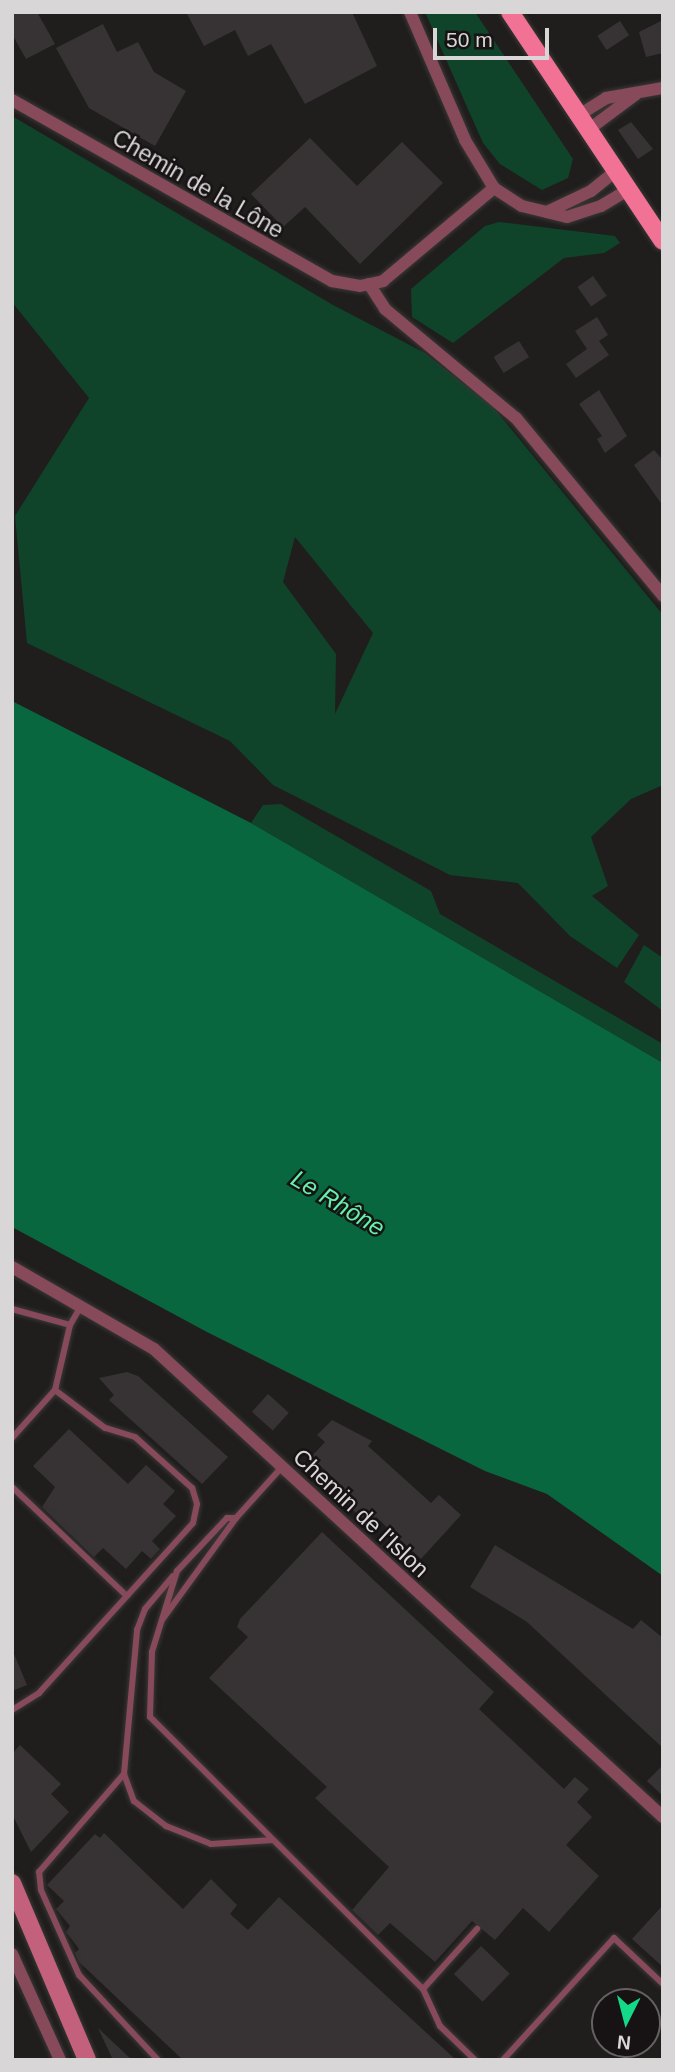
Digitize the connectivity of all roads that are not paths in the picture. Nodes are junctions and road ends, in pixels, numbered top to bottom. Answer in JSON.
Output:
{"nodes":[{"id":1,"x":410,"y":12,"type":"edge"},
{"id":2,"x":512,"y":14,"type":"edge"},
{"id":3,"x":663,"y":88,"type":"edge"},
{"id":4,"x":635,"y":95,"type":"junction"},
{"id":5,"x":12,"y":100,"type":"edge"},
{"id":6,"x":584,"y":123,"type":"junction"},
{"id":7,"x":615,"y":171,"type":"junction"},
{"id":8,"x":494,"y":188,"type":"junction"},
{"id":9,"x":628,"y":190,"type":"junction"},
{"id":10,"x":545,"y":213,"type":"junction"},
{"id":11,"x":663,"y":241,"type":"edge"},
{"id":12,"x":369,"y":284,"type":"junction"},
{"id":13,"x":663,"y":596,"type":"edge"},
{"id":14,"x":12,"y":1266,"type":"edge"},
{"id":15,"x":82,"y":1304,"type":"junction"},
{"id":16,"x":12,"y":1309,"type":"edge"},
{"id":17,"x":70,"y":1325,"type":"junction"},
{"id":18,"x":55,"y":1390,"type":"junction"},
{"id":19,"x":12,"y":1438,"type":"edge"},
{"id":20,"x":281,"y":1468,"type":"junction"},
{"id":21,"x":12,"y":1486,"type":"edge"},
{"id":22,"x":236,"y":1518,"type":"junction"},
{"id":23,"x":177,"y":1571,"type":"junction"},
{"id":24,"x":127,"y":1596,"type":"junction"},
{"id":25,"x":158,"y":1624,"type":"junction"},
{"id":26,"x":12,"y":1710,"type":"edge"},
{"id":27,"x":124,"y":1774,"type":"junction"},
{"id":28,"x":663,"y":1818,"type":"edge"},
{"id":29,"x":273,"y":1840,"type":"junction"},
{"id":30,"x":12,"y":1883,"type":"edge"},
{"id":31,"x":477,"y":1929,"type":"dead end"},
{"id":32,"x":12,"y":1954,"type":"edge"},
{"id":33,"x":663,"y":1984,"type":"edge"},
{"id":34,"x":423,"y":1989,"type":"junction"},
{"id":35,"x":60,"y":2060,"type":"edge"},
{"id":36,"x":88,"y":2060,"type":"edge"},
{"id":37,"x":158,"y":2060,"type":"edge"},
{"id":38,"x":475,"y":2060,"type":"edge"},
{"id":39,"x":503,"y":2060,"type":"edge"}],
"edges":[{"from":1,"to":8,"type":"street"},
{"from":2,"to":6,"type":"main road"},
{"from":3,"to":4,"type":"street"},
{"from":4,"to":6,"type":"street"},
{"from":4,"to":6,"type":"street"},
{"from":5,"to":12,"type":"street","name":"Chemin de la Lône"},
{"from":6,"to":7,"type":"main road"},
{"from":7,"to":9,"type":"main road"},
{"from":7,"to":10,"type":"street"},
{"from":8,"to":10,"type":"street"},
{"from":8,"to":12,"type":"street","name":"Chemin de la Lône"},
{"from":9,"to":10,"type":"street"},
{"from":9,"to":11,"type":"main road"},
{"from":12,"to":13,"type":"street"},
{"from":14,"to":15,"type":"street","name":"Chemin de l'Islon"},
{"from":15,"to":17,"type":"lane"},
{"from":15,"to":20,"type":"street","name":"Chemin de l'Islon"},
{"from":16,"to":17,"type":"lane"},
{"from":17,"to":18,"type":"lane"},
{"from":18,"to":19,"type":"lane"},
{"from":18,"to":24,"type":"lane"},
{"from":20,"to":22,"type":"lane"},
{"from":20,"to":28,"type":"street","name":"Chemin de l'Islon"},
{"from":21,"to":24,"type":"lane"},
{"from":22,"to":23,"type":"lane"},
{"from":22,"to":25,"type":"lane"},
{"from":23,"to":25,"type":"lane"},
{"from":23,"to":27,"type":"lane"},
{"from":24,"to":26,"type":"lane"},
{"from":25,"to":29,"type":"lane"},
{"from":27,"to":29,"type":"lane"},
{"from":27,"to":37,"type":"lane"},
{"from":29,"to":34,"type":"lane"},
{"from":30,"to":36,"type":"main road"},
{"from":31,"to":34,"type":"lane"},
{"from":32,"to":35,"type":"street"},
{"from":33,"to":39,"type":"lane"},
{"from":34,"to":38,"type":"lane"}]}
